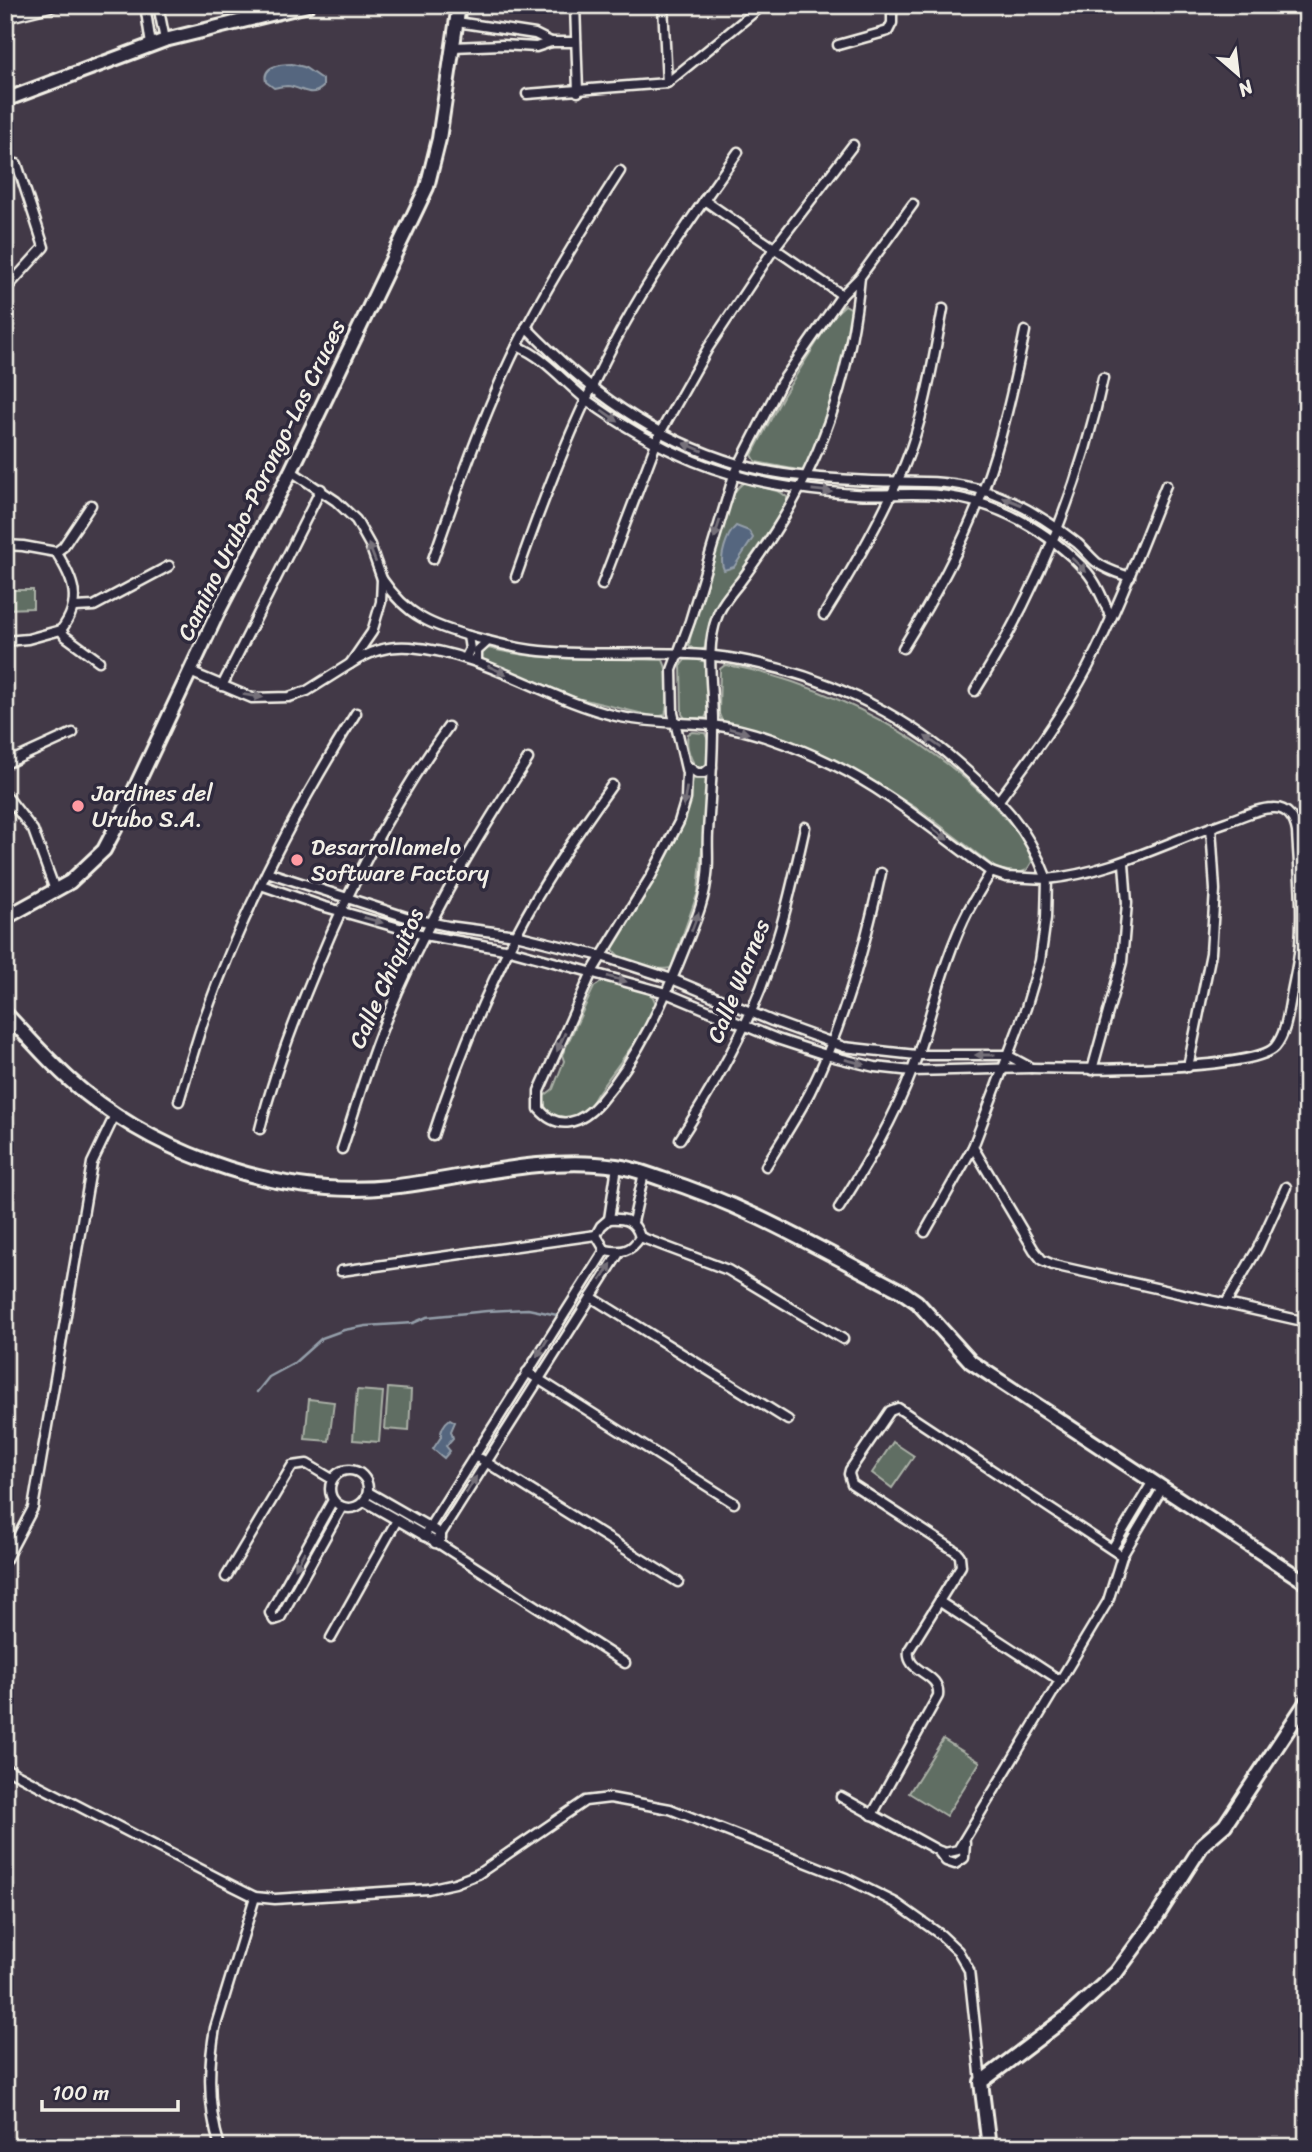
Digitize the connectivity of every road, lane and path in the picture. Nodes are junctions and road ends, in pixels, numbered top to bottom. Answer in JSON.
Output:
{"nodes":[{"id":1,"x":58,"y":5,"type":"edge"},
{"id":2,"x":145,"y":5,"type":"edge"},
{"id":3,"x":158,"y":5,"type":"edge"},
{"id":4,"x":309,"y":5,"type":"edge"},
{"id":5,"x":459,"y":5,"type":"edge"},
{"id":6,"x":575,"y":5,"type":"edge"},
{"id":7,"x":663,"y":5,"type":"edge"},
{"id":8,"x":763,"y":5,"type":"edge"},
{"id":9,"x":891,"y":5,"type":"edge"},
{"id":10,"x":5,"y":18,"type":"edge"},
{"id":11,"x":457,"y":22,"type":"junction"},
{"id":12,"x":487,"y":27,"type":"junction"},
{"id":13,"x":165,"y":40,"type":"junction"},
{"id":14,"x":551,"y":42,"type":"junction"},
{"id":15,"x":576,"y":42,"type":"junction"},
{"id":16,"x":151,"y":44,"type":"junction"},
{"id":17,"x":838,"y":45,"type":"dead end"},
{"id":18,"x":485,"y":46,"type":"junction"},
{"id":19,"x":453,"y":47,"type":"junction"},
{"id":20,"x":667,"y":83,"type":"junction"},
{"id":21,"x":578,"y":92,"type":"junction"},
{"id":22,"x":527,"y":94,"type":"dead end"},
{"id":23,"x":5,"y":100,"type":"edge"},
{"id":24,"x":853,"y":145,"type":"dead end"},
{"id":25,"x":738,"y":152,"type":"dead end"},
{"id":26,"x":5,"y":168,"type":"edge"},
{"id":27,"x":620,"y":171,"type":"dead end"},
{"id":28,"x":704,"y":200,"type":"junction"},
{"id":29,"x":913,"y":204,"type":"dead end"},
{"id":30,"x":775,"y":247,"type":"junction"},
{"id":31,"x":860,"y":277,"type":"junction"},
{"id":32,"x":5,"y":290,"type":"edge"},
{"id":33,"x":842,"y":295,"type":"junction"},
{"id":34,"x":943,"y":309,"type":"dead end"},
{"id":35,"x":526,"y":327,"type":"junction"},
{"id":36,"x":1025,"y":331,"type":"dead end"},
{"id":37,"x":517,"y":346,"type":"junction"},
{"id":38,"x":1103,"y":379,"type":"dead end"},
{"id":39,"x":591,"y":389,"type":"junction"},
{"id":40,"x":587,"y":400,"type":"junction"},
{"id":41,"x":660,"y":433,"type":"junction"},
{"id":42,"x":656,"y":444,"type":"junction"},
{"id":43,"x":739,"y":464,"type":"junction"},
{"id":44,"x":290,"y":471,"type":"junction"},
{"id":45,"x":734,"y":475,"type":"junction"},
{"id":46,"x":807,"y":476,"type":"junction"},
{"id":47,"x":896,"y":481,"type":"junction"},
{"id":48,"x":1166,"y":485,"type":"dead end"},
{"id":49,"x":321,"y":489,"type":"junction"},
{"id":50,"x":800,"y":489,"type":"junction"},
{"id":51,"x":984,"y":490,"type":"junction"},
{"id":52,"x":890,"y":494,"type":"junction"},
{"id":53,"x":978,"y":503,"type":"junction"},
{"id":54,"x":91,"y":505,"type":"dead end"},
{"id":55,"x":1057,"y":529,"type":"junction"},
{"id":56,"x":1053,"y":542,"type":"junction"},
{"id":57,"x":5,"y":545,"type":"edge"},
{"id":58,"x":56,"y":552,"type":"junction"},
{"id":59,"x":433,"y":559,"type":"dead end"},
{"id":60,"x":169,"y":566,"type":"dead end"},
{"id":61,"x":516,"y":577,"type":"dead end"},
{"id":62,"x":1130,"y":577,"type":"junction"},
{"id":63,"x":382,"y":579,"type":"junction"},
{"id":64,"x":602,"y":585,"type":"dead end"},
{"id":65,"x":75,"y":607,"type":"junction"},
{"id":66,"x":824,"y":615,"type":"dead end"},
{"id":67,"x":1111,"y":618,"type":"junction"},
{"id":68,"x":61,"y":630,"type":"junction"},
{"id":69,"x":468,"y":636,"type":"junction"},
{"id":70,"x":5,"y":641,"type":"edge"},
{"id":71,"x":488,"y":641,"type":"junction"},
{"id":72,"x":903,"y":648,"type":"dead end"},
{"id":73,"x":678,"y":653,"type":"junction"},
{"id":74,"x":711,"y":656,"type":"junction"},
{"id":75,"x":466,"y":657,"type":"junction"},
{"id":76,"x":99,"y":661,"type":"dead end"},
{"id":77,"x":477,"y":661,"type":"junction"},
{"id":78,"x":350,"y":664,"type":"junction"},
{"id":79,"x":190,"y":672,"type":"junction"},
{"id":80,"x":222,"y":686,"type":"junction"},
{"id":81,"x":975,"y":691,"type":"dead end"},
{"id":82,"x":356,"y":713,"type":"dead end"},
{"id":83,"x":676,"y":724,"type":"junction"},
{"id":84,"x":713,"y":725,"type":"junction"},
{"id":85,"x":448,"y":727,"type":"dead end"},
{"id":86,"x":73,"y":733,"type":"dead end"},
{"id":87,"x":528,"y":759,"type":"dead end"},
{"id":88,"x":5,"y":764,"type":"edge"},
{"id":89,"x":686,"y":765,"type":"junction"},
{"id":90,"x":712,"y":766,"type":"junction"},
{"id":91,"x":612,"y":785,"type":"dead end"},
{"id":92,"x":5,"y":794,"type":"edge"},
{"id":93,"x":999,"y":800,"type":"junction"},
{"id":94,"x":806,"y":827,"type":"dead end"},
{"id":95,"x":1211,"y":827,"type":"junction"},
{"id":96,"x":1124,"y":863,"type":"junction"},
{"id":97,"x":267,"y":872,"type":"junction"},
{"id":98,"x":991,"y":872,"type":"junction"},
{"id":99,"x":881,"y":873,"type":"dead end"},
{"id":100,"x":1047,"y":879,"type":"junction"},
{"id":101,"x":261,"y":885,"type":"junction"},
{"id":102,"x":55,"y":890,"type":"junction"},
{"id":103,"x":346,"y":898,"type":"junction"},
{"id":104,"x":340,"y":911,"type":"junction"},
{"id":105,"x":5,"y":918,"type":"edge"},
{"id":106,"x":430,"y":922,"type":"junction"},
{"id":107,"x":424,"y":935,"type":"junction"},
{"id":108,"x":516,"y":935,"type":"junction"},
{"id":109,"x":509,"y":950,"type":"junction"},
{"id":110,"x":601,"y":956,"type":"junction"},
{"id":111,"x":592,"y":972,"type":"junction"},
{"id":112,"x":672,"y":979,"type":"junction"},
{"id":113,"x":666,"y":993,"type":"junction"},
{"id":114,"x":750,"y":1012,"type":"junction"},
{"id":115,"x":5,"y":1013,"type":"edge"},
{"id":116,"x":745,"y":1024,"type":"junction"},
{"id":117,"x":830,"y":1043,"type":"junction"},
{"id":118,"x":826,"y":1055,"type":"junction"},
{"id":119,"x":916,"y":1055,"type":"junction"},
{"id":120,"x":1007,"y":1055,"type":"junction"},
{"id":121,"x":1188,"y":1067,"type":"junction"},
{"id":122,"x":1031,"y":1069,"type":"junction"},
{"id":123,"x":1002,"y":1070,"type":"junction"},
{"id":124,"x":1093,"y":1070,"type":"junction"},
{"id":125,"x":912,"y":1071,"type":"junction"},
{"id":126,"x":179,"y":1101,"type":"dead end"},
{"id":127,"x":115,"y":1115,"type":"junction"},
{"id":128,"x":260,"y":1129,"type":"dead end"},
{"id":129,"x":433,"y":1136,"type":"dead end"},
{"id":130,"x":680,"y":1139,"type":"dead end"},
{"id":131,"x":973,"y":1147,"type":"junction"},
{"id":132,"x":342,"y":1149,"type":"dead end"},
{"id":133,"x":617,"y":1166,"type":"junction"},
{"id":134,"x":766,"y":1166,"type":"dead end"},
{"id":135,"x":644,"y":1173,"type":"junction"},
{"id":136,"x":1286,"y":1187,"type":"dead end"},
{"id":137,"x":839,"y":1208,"type":"dead end"},
{"id":138,"x":609,"y":1219,"type":"junction"},
{"id":139,"x":633,"y":1222,"type":"junction"},
{"id":140,"x":925,"y":1232,"type":"dead end"},
{"id":141,"x":596,"y":1235,"type":"junction"},
{"id":142,"x":640,"y":1237,"type":"junction"},
{"id":143,"x":605,"y":1250,"type":"junction"},
{"id":144,"x":619,"y":1252,"type":"junction"},
{"id":145,"x":341,"y":1271,"type":"dead end"},
{"id":146,"x":591,"y":1297,"type":"junction"},
{"id":147,"x":1226,"y":1303,"type":"junction"},
{"id":148,"x":1307,"y":1322,"type":"edge"},
{"id":149,"x":843,"y":1339,"type":"dead end"},
{"id":150,"x":527,"y":1372,"type":"junction"},
{"id":151,"x":538,"y":1379,"type":"junction"},
{"id":152,"x":788,"y":1420,"type":"dead end"},
{"id":153,"x":474,"y":1455,"type":"junction"},
{"id":154,"x":485,"y":1462,"type":"junction"},
{"id":155,"x":332,"y":1479,"type":"junction"},
{"id":156,"x":1158,"y":1484,"type":"junction"},
{"id":157,"x":368,"y":1492,"type":"junction"},
{"id":158,"x":333,"y":1500,"type":"junction"},
{"id":159,"x":364,"y":1502,"type":"junction"},
{"id":160,"x":734,"y":1503,"type":"dead end"},
{"id":161,"x":342,"y":1507,"type":"junction"},
{"id":162,"x":397,"y":1520,"type":"junction"},
{"id":163,"x":429,"y":1528,"type":"junction"},
{"id":164,"x":440,"y":1534,"type":"junction"},
{"id":165,"x":424,"y":1536,"type":"junction"},
{"id":166,"x":438,"y":1544,"type":"junction"},
{"id":167,"x":1112,"y":1549,"type":"junction"},
{"id":168,"x":1122,"y":1556,"type":"junction"},
{"id":169,"x":5,"y":1561,"type":"edge"},
{"id":170,"x":226,"y":1577,"type":"dead end"},
{"id":171,"x":678,"y":1582,"type":"dead end"},
{"id":172,"x":1307,"y":1583,"type":"edge"},
{"id":173,"x":940,"y":1602,"type":"junction"},
{"id":174,"x":331,"y":1638,"type":"dead end"},
{"id":175,"x":625,"y":1663,"type":"dead end"},
{"id":176,"x":1061,"y":1681,"type":"junction"},
{"id":177,"x":1307,"y":1701,"type":"edge"},
{"id":178,"x":5,"y":1768,"type":"edge"},
{"id":179,"x":841,"y":1797,"type":"dead end"},
{"id":180,"x":872,"y":1815,"type":"junction"},
{"id":181,"x":255,"y":1897,"type":"junction"},
{"id":182,"x":981,"y":2082,"type":"junction"},
{"id":183,"x":220,"y":2147,"type":"edge"},
{"id":184,"x":989,"y":2147,"type":"edge"}],
"edges":[{"from":1,"to":10,"type":"street"},
{"from":2,"to":16,"type":"street"},
{"from":3,"to":13,"type":"street"},
{"from":4,"to":13,"type":"street"},
{"from":5,"to":11,"type":"street","name":"Camino Urubo-Porongo-Las Cruces"},
{"from":6,"to":15,"type":"street"},
{"from":7,"to":20,"type":"street"},
{"from":8,"to":20,"type":"street"},
{"from":9,"to":17,"type":"street"},
{"from":11,"to":12,"type":"street"},
{"from":11,"to":19,"type":"street","name":"Camino Urubo-Porongo-Las Cruces"},
{"from":12,"to":14,"type":"street"},
{"from":12,"to":18,"type":"street"},
{"from":13,"to":16,"type":"street"},
{"from":14,"to":15,"type":"street"},
{"from":14,"to":18,"type":"street"},
{"from":15,"to":21,"type":"street"},
{"from":16,"to":23,"type":"street"},
{"from":18,"to":19,"type":"street"},
{"from":19,"to":44,"type":"street","name":"Camino Urubo-Porongo-Las Cruces"},
{"from":20,"to":21,"type":"street"},
{"from":21,"to":22,"type":"street"},
{"from":24,"to":30,"type":"street"},
{"from":25,"to":28,"type":"street"},
{"from":26,"to":32,"type":"street"},
{"from":27,"to":35,"type":"street"},
{"from":28,"to":30,"type":"street"},
{"from":28,"to":39,"type":"street"},
{"from":29,"to":31,"type":"street"},
{"from":30,"to":33,"type":"street"},
{"from":30,"to":41,"type":"street"},
{"from":31,"to":33,"type":"street"},
{"from":31,"to":46,"type":"street"},
{"from":33,"to":43,"type":"street"},
{"from":34,"to":47,"type":"street"},
{"from":35,"to":37,"type":"street"},
{"from":35,"to":39,"type":"street"},
{"from":36,"to":51,"type":"street"},
{"from":37,"to":40,"type":"street"},
{"from":37,"to":59,"type":"street"},
{"from":38,"to":55,"type":"street"},
{"from":39,"to":40,"type":"street"},
{"from":39,"to":41,"type":"street"},
{"from":40,"to":42,"type":"street","one_way":true},
{"from":40,"to":61,"type":"street"},
{"from":41,"to":42,"type":"street"},
{"from":43,"to":41,"type":"street","one_way":true},
{"from":42,"to":45,"type":"street"},
{"from":42,"to":64,"type":"street"},
{"from":43,"to":45,"type":"street"},
{"from":43,"to":46,"type":"street"},
{"from":44,"to":49,"type":"street"},
{"from":44,"to":79,"type":"street","name":"Camino Urubo-Porongo-Las Cruces"},
{"from":45,"to":50,"type":"street"},
{"from":45,"to":73,"type":"street","one_way":true},
{"from":46,"to":47,"type":"street"},
{"from":46,"to":50,"type":"street"},
{"from":47,"to":51,"type":"street"},
{"from":47,"to":52,"type":"street"},
{"from":48,"to":62,"type":"street"},
{"from":63,"to":49,"type":"street","one_way":true},
{"from":49,"to":80,"type":"street"},
{"from":50,"to":52,"type":"street","one_way":true},
{"from":50,"to":74,"type":"street"},
{"from":51,"to":53,"type":"street"},
{"from":55,"to":51,"type":"street","one_way":true},
{"from":52,"to":53,"type":"street"},
{"from":52,"to":66,"type":"street"},
{"from":53,"to":56,"type":"street"},
{"from":53,"to":72,"type":"street"},
{"from":54,"to":58,"type":"street"},
{"from":55,"to":56,"type":"street"},
{"from":55,"to":62,"type":"street"},
{"from":56,"to":67,"type":"street","one_way":true},
{"from":56,"to":81,"type":"street"},
{"from":57,"to":58,"type":"street"},
{"from":58,"to":65,"type":"street"},
{"from":60,"to":65,"type":"street"},
{"from":62,"to":67,"type":"street"},
{"from":63,"to":69,"type":"street"},
{"from":63,"to":78,"type":"street"},
{"from":65,"to":68,"type":"street"},
{"from":67,"to":93,"type":"street"},
{"from":68,"to":70,"type":"street"},
{"from":68,"to":76,"type":"street"},
{"from":69,"to":71,"type":"street"},
{"from":69,"to":75,"type":"street"},
{"from":71,"to":73,"type":"street"},
{"from":71,"to":77,"type":"street"},
{"from":73,"to":74,"type":"street"},
{"from":73,"to":83,"type":"street"},
{"from":74,"to":84,"type":"street"},
{"from":93,"to":74,"type":"street","one_way":true},
{"from":75,"to":77,"type":"street"},
{"from":75,"to":78,"type":"street"},
{"from":77,"to":83,"type":"street","one_way":true},
{"from":80,"to":78,"type":"street","one_way":true},
{"from":79,"to":80,"type":"street"},
{"from":79,"to":102,"type":"street","name":"Camino Urubo-Porongo-Las Cruces"},
{"from":82,"to":97,"type":"street"},
{"from":83,"to":84,"type":"street"},
{"from":83,"to":89,"type":"street"},
{"from":84,"to":90,"type":"street"},
{"from":84,"to":98,"type":"street","one_way":true},
{"from":85,"to":103,"type":"street"},
{"from":86,"to":88,"type":"street"},
{"from":87,"to":106,"type":"street","name":"Calle Chiquitos"},
{"from":89,"to":90,"type":"street"},
{"from":89,"to":110,"type":"street","one_way":true},
{"from":112,"to":90,"type":"street","one_way":true},
{"from":91,"to":108,"type":"street"},
{"from":92,"to":102,"type":"street"},
{"from":93,"to":100,"type":"street"},
{"from":94,"to":114,"type":"street","name":"Calle Warnes"},
{"from":95,"to":96,"type":"street"},
{"from":95,"to":121,"type":"street"},
{"from":95,"to":121,"type":"street"},
{"from":96,"to":100,"type":"street"},
{"from":96,"to":124,"type":"street"},
{"from":97,"to":101,"type":"street"},
{"from":97,"to":103,"type":"street"},
{"from":98,"to":100,"type":"street"},
{"from":98,"to":119,"type":"street"},
{"from":99,"to":117,"type":"street"},
{"from":100,"to":120,"type":"street"},
{"from":101,"to":104,"type":"street"},
{"from":101,"to":126,"type":"street"},
{"from":102,"to":105,"type":"street","name":"Camino Urubo-Porongo-Las Cruces"},
{"from":103,"to":104,"type":"street"},
{"from":103,"to":106,"type":"street"},
{"from":104,"to":107,"type":"street","one_way":true},
{"from":104,"to":128,"type":"street"},
{"from":106,"to":107,"type":"street","name":"Calle Chiquitos"},
{"from":106,"to":108,"type":"street"},
{"from":107,"to":109,"type":"street"},
{"from":107,"to":132,"type":"street","name":"Calle Chiquitos"},
{"from":108,"to":109,"type":"street"},
{"from":108,"to":110,"type":"street"},
{"from":109,"to":111,"type":"street"},
{"from":109,"to":129,"type":"street"},
{"from":110,"to":111,"type":"street"},
{"from":110,"to":112,"type":"street"},
{"from":111,"to":113,"type":"street","one_way":true},
{"from":111,"to":113,"type":"street","one_way":true},
{"from":112,"to":113,"type":"street"},
{"from":112,"to":114,"type":"street"},
{"from":113,"to":116,"type":"street"},
{"from":114,"to":116,"type":"street","name":"Calle Warnes"},
{"from":114,"to":117,"type":"street"},
{"from":115,"to":127,"type":"street"},
{"from":116,"to":118,"type":"street"},
{"from":116,"to":130,"type":"street","name":"Calle Warnes"},
{"from":117,"to":118,"type":"street"},
{"from":117,"to":119,"type":"street"},
{"from":118,"to":125,"type":"street","one_way":true},
{"from":118,"to":134,"type":"street"},
{"from":120,"to":119,"type":"street","one_way":true},
{"from":119,"to":125,"type":"street"},
{"from":120,"to":122,"type":"street"},
{"from":120,"to":123,"type":"street"},
{"from":121,"to":124,"type":"street"},
{"from":122,"to":123,"type":"street"},
{"from":122,"to":124,"type":"street"},
{"from":123,"to":125,"type":"street"},
{"from":123,"to":131,"type":"street"},
{"from":125,"to":137,"type":"street"},
{"from":127,"to":133,"type":"street"},
{"from":127,"to":169,"type":"street"},
{"from":131,"to":140,"type":"street"},
{"from":131,"to":147,"type":"street"},
{"from":133,"to":135,"type":"street"},
{"from":133,"to":138,"type":"street"},
{"from":135,"to":139,"type":"street"},
{"from":135,"to":156,"type":"street"},
{"from":136,"to":147,"type":"street"},
{"from":138,"to":139,"type":"street"},
{"from":138,"to":141,"type":"street"},
{"from":139,"to":142,"type":"street"},
{"from":141,"to":143,"type":"street"},
{"from":141,"to":145,"type":"street"},
{"from":142,"to":144,"type":"street"},
{"from":142,"to":149,"type":"street"},
{"from":143,"to":144,"type":"street"},
{"from":143,"to":150,"type":"street","one_way":true},
{"from":146,"to":144,"type":"street","one_way":true},
{"from":146,"to":151,"type":"street"},
{"from":146,"to":152,"type":"street"},
{"from":147,"to":148,"type":"street"},
{"from":150,"to":151,"type":"street"},
{"from":150,"to":153,"type":"street"},
{"from":151,"to":154,"type":"street"},
{"from":151,"to":160,"type":"street"},
{"from":153,"to":154,"type":"street"},
{"from":153,"to":163,"type":"street"},
{"from":164,"to":154,"type":"street","one_way":true},
{"from":154,"to":171,"type":"street"},
{"from":155,"to":157,"type":"street"},
{"from":155,"to":158,"type":"street"},
{"from":155,"to":170,"type":"street"},
{"from":156,"to":167,"type":"street"},
{"from":156,"to":168,"type":"street"},
{"from":156,"to":172,"type":"street"},
{"from":157,"to":159,"type":"street"},
{"from":157,"to":163,"type":"street"},
{"from":158,"to":161,"type":"street"},
{"from":158,"to":161,"type":"street","one_way":true},
{"from":159,"to":161,"type":"street"},
{"from":159,"to":162,"type":"street"},
{"from":162,"to":165,"type":"street"},
{"from":162,"to":174,"type":"street"},
{"from":163,"to":164,"type":"street"},
{"from":163,"to":165,"type":"street"},
{"from":164,"to":166,"type":"street"},
{"from":165,"to":166,"type":"street"},
{"from":166,"to":175,"type":"street"},
{"from":167,"to":168,"type":"street"},
{"from":167,"to":173,"type":"street"},
{"from":168,"to":176,"type":"street"},
{"from":173,"to":176,"type":"street"},
{"from":173,"to":180,"type":"street"},
{"from":176,"to":180,"type":"street"},
{"from":177,"to":182,"type":"street"},
{"from":178,"to":181,"type":"street"},
{"from":179,"to":180,"type":"street"},
{"from":181,"to":182,"type":"street"},
{"from":181,"to":183,"type":"street"},
{"from":182,"to":184,"type":"street"}]}
